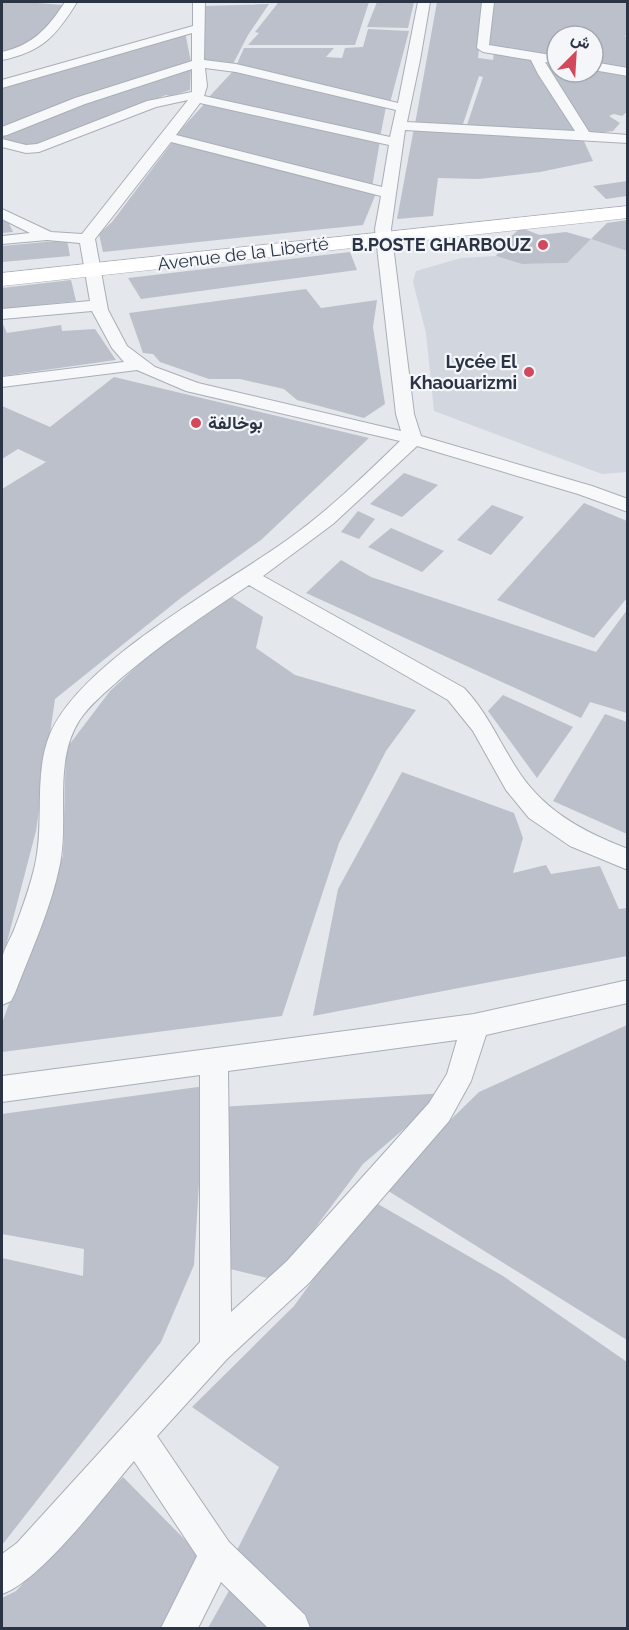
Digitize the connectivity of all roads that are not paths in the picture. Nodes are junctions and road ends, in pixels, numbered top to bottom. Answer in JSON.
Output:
{"nodes":[{"id":1,"x":71,"y":2,"type":"edge"},
{"id":2,"x":199,"y":2,"type":"edge"},
{"id":3,"x":424,"y":2,"type":"edge"},
{"id":4,"x":488,"y":2,"type":"edge"},
{"id":5,"x":198,"y":28,"type":"junction"},
{"id":6,"x":2,"y":56,"type":"edge"},
{"id":7,"x":536,"y":57,"type":"junction"},
{"id":8,"x":545,"y":58,"type":"edge"},
{"id":9,"x":198,"y":63,"type":"junction"},
{"id":10,"x":605,"y":68,"type":"edge"},
{"id":11,"x":627,"y":72,"type":"edge"},
{"id":12,"x":2,"y":84,"type":"edge"},
{"id":13,"x":198,"y":96,"type":"junction"},
{"id":14,"x":403,"y":108,"type":"junction"},
{"id":15,"x":399,"y":126,"type":"junction"},
{"id":16,"x":2,"y":132,"type":"edge"},
{"id":17,"x":585,"y":136,"type":"junction"},
{"id":18,"x":169,"y":137,"type":"junction"},
{"id":19,"x":627,"y":139,"type":"edge"},
{"id":20,"x":396,"y":142,"type":"junction"},
{"id":21,"x":2,"y":143,"type":"edge"},
{"id":22,"x":387,"y":193,"type":"junction"},
{"id":23,"x":627,"y":204,"type":"edge"},
{"id":24,"x":627,"y":212,"type":"edge"},
{"id":25,"x":2,"y":213,"type":"edge"},
{"id":26,"x":383,"y":233,"type":"junction"},
{"id":27,"x":48,"y":236,"type":"junction"},
{"id":28,"x":87,"y":239,"type":"junction"},
{"id":29,"x":2,"y":240,"type":"edge"},
{"id":30,"x":93,"y":267,"type":"junction"},
{"id":31,"x":2,"y":272,"type":"edge"},
{"id":32,"x":2,"y":279,"type":"edge"},
{"id":33,"x":99,"y":304,"type":"junction"},
{"id":34,"x":2,"y":314,"type":"edge"},
{"id":35,"x":138,"y":364,"type":"junction"},
{"id":36,"x":2,"y":382,"type":"edge"},
{"id":37,"x":414,"y":439,"type":"junction"},
{"id":38,"x":627,"y":506,"type":"edge"},
{"id":39,"x":248,"y":576,"type":"junction"},
{"id":40,"x":627,"y":860,"type":"edge"},
{"id":41,"x":627,"y":991,"type":"edge"},
{"id":42,"x":2,"y":993,"type":"edge"},
{"id":43,"x":474,"y":1026,"type":"junction"},
{"id":44,"x":214,"y":1061,"type":"junction"},
{"id":45,"x":2,"y":1089,"type":"edge"},
{"id":46,"x":216,"y":1348,"type":"junction"},
{"id":47,"x":136,"y":1434,"type":"junction"},
{"id":48,"x":217,"y":1554,"type":"junction"},
{"id":49,"x":2,"y":1576,"type":"edge"},
{"id":50,"x":178,"y":1629,"type":"edge"},
{"id":51,"x":292,"y":1629,"type":"edge"}],
"edges":[{"from":1,"to":6,"type":"street"},
{"from":2,"to":5,"type":"street"},
{"from":3,"to":14,"type":"street"},
{"from":4,"to":7,"type":"street"},
{"from":5,"to":9,"type":"street"},
{"from":5,"to":12,"type":"street"},
{"from":7,"to":8,"type":"street"},
{"from":7,"to":17,"type":"street"},
{"from":9,"to":13,"type":"street"},
{"from":9,"to":14,"type":"street"},
{"from":9,"to":16,"type":"street"},
{"from":10,"to":11,"type":"street"},
{"from":13,"to":18,"type":"street"},
{"from":13,"to":20,"type":"street"},
{"from":13,"to":21,"type":"street"},
{"from":14,"to":15,"type":"street"},
{"from":15,"to":17,"type":"street"},
{"from":15,"to":20,"type":"street"},
{"from":17,"to":19,"type":"street"},
{"from":18,"to":22,"type":"street"},
{"from":18,"to":28,"type":"street"},
{"from":20,"to":22,"type":"street"},
{"from":22,"to":26,"type":"street"},
{"from":23,"to":26,"type":"street","name":"Avenue de la Liberté"},
{"from":24,"to":26,"type":"street","name":"Avenue de la Liberté"},
{"from":25,"to":27,"type":"street"},
{"from":26,"to":30,"type":"street","name":"Avenue de la Liberté"},
{"from":26,"to":37,"type":"street"},
{"from":27,"to":28,"type":"street"},
{"from":27,"to":29,"type":"street"},
{"from":28,"to":30,"type":"street"},
{"from":30,"to":31,"type":"street","name":"Avenue de la Liberté"},
{"from":30,"to":32,"type":"street","name":"Avenue de la Liberté"},
{"from":30,"to":33,"type":"street"},
{"from":33,"to":34,"type":"street"},
{"from":33,"to":35,"type":"street"},
{"from":35,"to":36,"type":"street"},
{"from":35,"to":37,"type":"street"},
{"from":37,"to":38,"type":"street"},
{"from":37,"to":39,"type":"street"},
{"from":39,"to":40,"type":"street"},
{"from":39,"to":42,"type":"street"},
{"from":41,"to":43,"type":"street"},
{"from":43,"to":44,"type":"street"},
{"from":43,"to":46,"type":"street"},
{"from":44,"to":45,"type":"street"},
{"from":44,"to":46,"type":"street"},
{"from":46,"to":47,"type":"street"},
{"from":47,"to":48,"type":"street"},
{"from":47,"to":49,"type":"street"},
{"from":48,"to":50,"type":"street"},
{"from":48,"to":51,"type":"street"}]}
